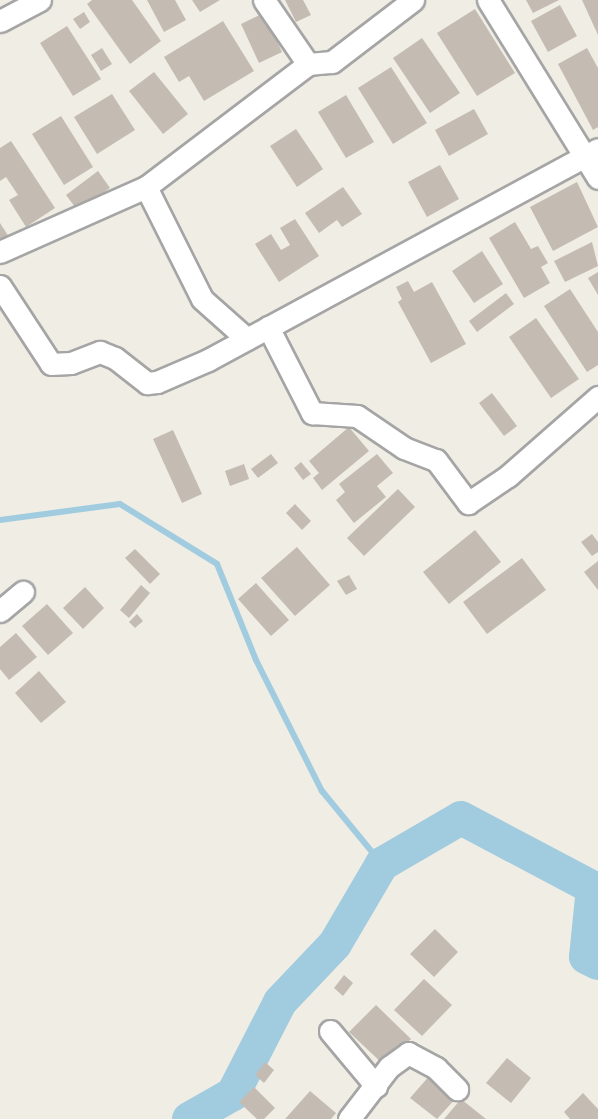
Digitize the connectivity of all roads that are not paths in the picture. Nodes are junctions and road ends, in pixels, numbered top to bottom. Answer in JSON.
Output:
{"nodes":[{"id":1,"x":40,"y":0,"type":"edge"},
{"id":2,"x":264,"y":0,"type":"edge"},
{"id":3,"x":413,"y":0,"type":"edge"},
{"id":4,"x":488,"y":0,"type":"edge"},
{"id":5,"x":0,"y":21,"type":"edge"},
{"id":6,"x":308,"y":64,"type":"junction"},
{"id":7,"x":591,"y":153,"type":"edge"},
{"id":8,"x":598,"y":178,"type":"edge"},
{"id":9,"x":146,"y":186,"type":"junction"},
{"id":10,"x":0,"y":252,"type":"edge"},
{"id":11,"x":0,"y":286,"type":"edge"},
{"id":12,"x":268,"y":327,"type":"junction"},
{"id":13,"x":247,"y":339,"type":"junction"},
{"id":14,"x":598,"y":397,"type":"edge"},
{"id":15,"x":23,"y":592,"type":"dead end"},
{"id":16,"x":0,"y":611,"type":"edge"},
{"id":17,"x":330,"y":1031,"type":"dead end"},
{"id":18,"x":376,"y":1086,"type":"junction"},
{"id":19,"x":457,"y":1089,"type":"dead end"},
{"id":20,"x":349,"y":1119,"type":"edge"}],
"edges":[{"from":1,"to":5,"type":"street"},
{"from":2,"to":6,"type":"street"},
{"from":3,"to":6,"type":"street"},
{"from":4,"to":7,"type":"street"},
{"from":6,"to":9,"type":"street"},
{"from":7,"to":8,"type":"street"},
{"from":7,"to":12,"type":"street"},
{"from":9,"to":10,"type":"street"},
{"from":9,"to":13,"type":"street"},
{"from":11,"to":13,"type":"street"},
{"from":12,"to":13,"type":"street"},
{"from":12,"to":14,"type":"street"},
{"from":15,"to":16,"type":"street"},
{"from":17,"to":18,"type":"street"},
{"from":18,"to":19,"type":"street"},
{"from":18,"to":20,"type":"street"}]}
